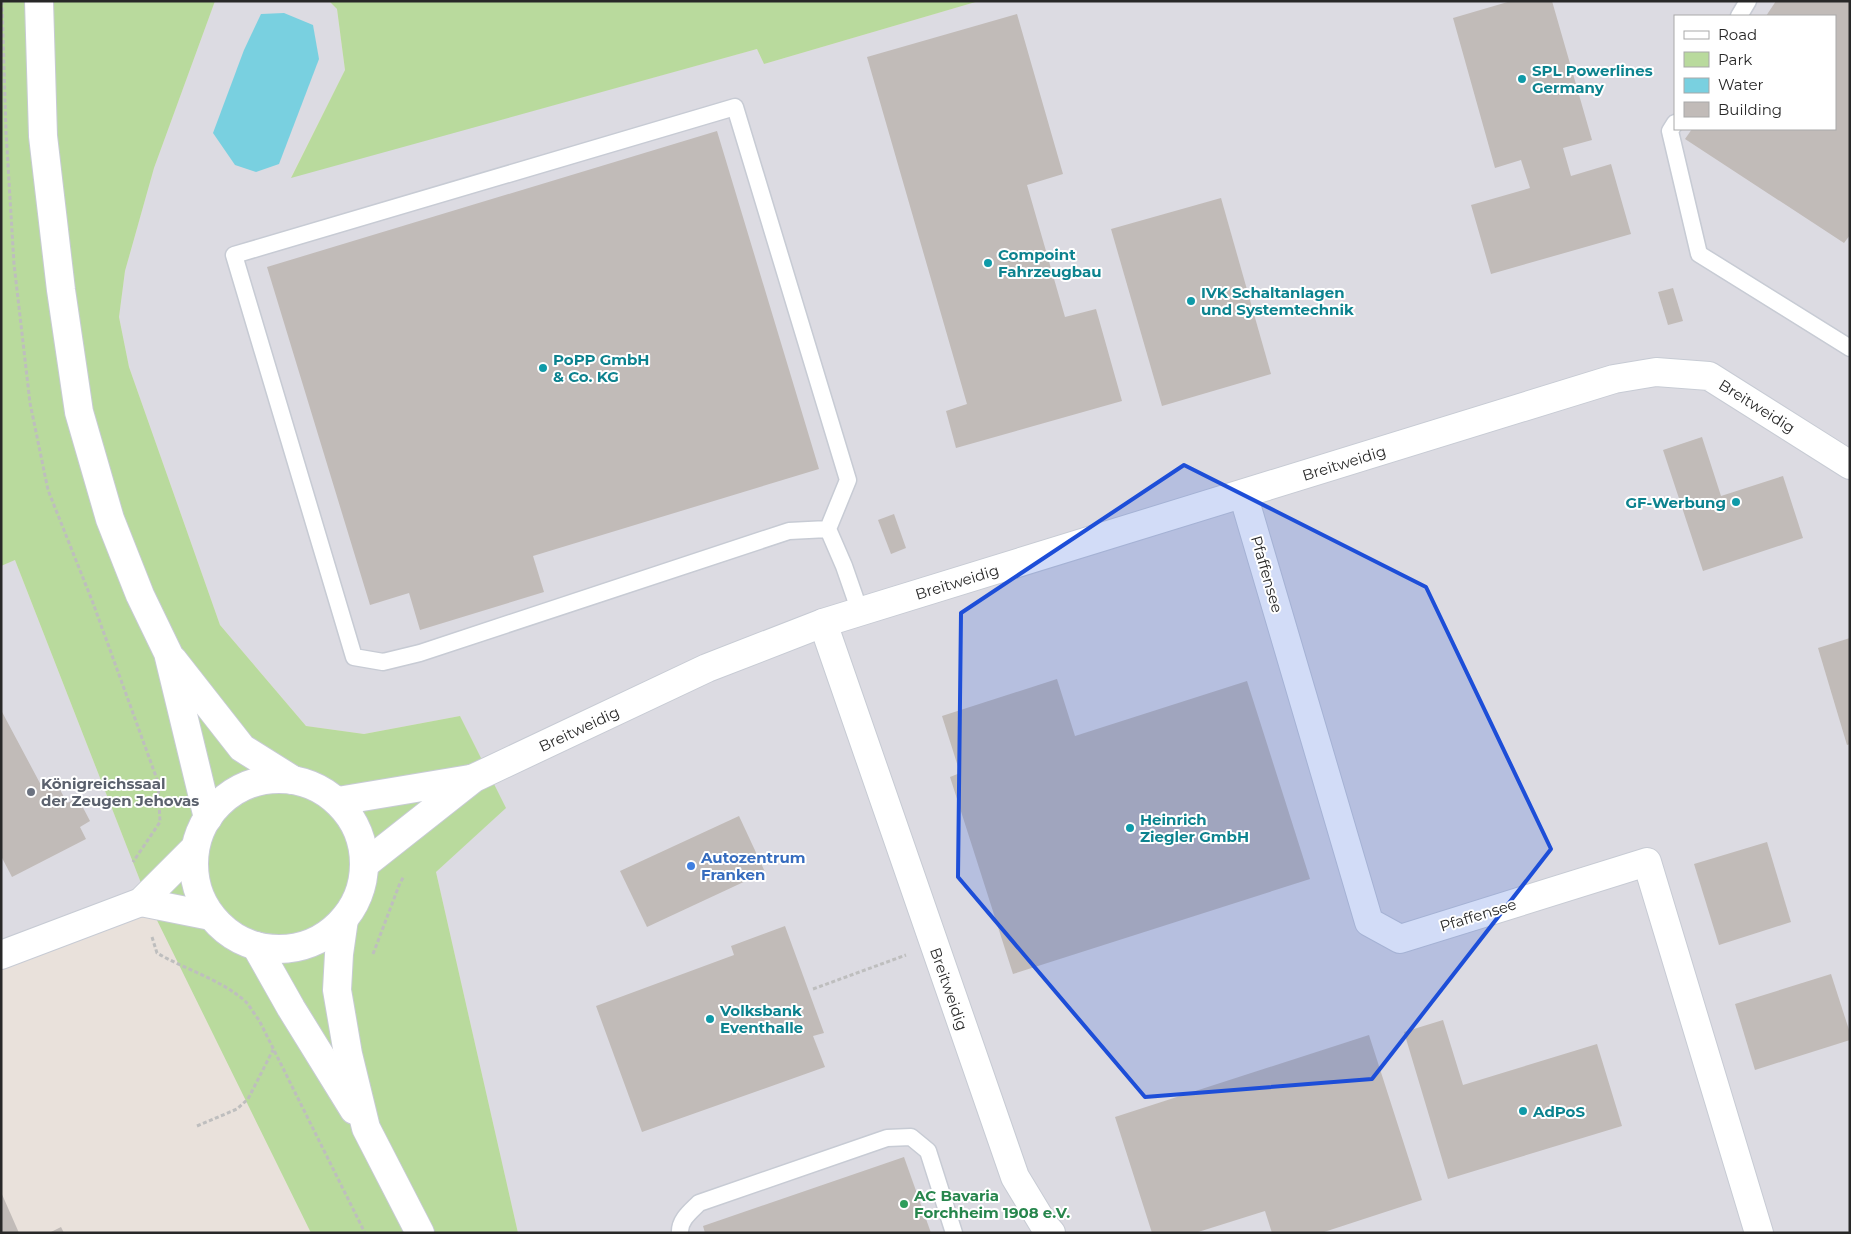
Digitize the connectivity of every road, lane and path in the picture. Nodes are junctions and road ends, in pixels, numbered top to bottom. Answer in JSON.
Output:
{"nodes":[{"id":1,"x":39,"y":1,"type":"edge"},
{"id":2,"x":1748,"y":1,"type":"edge"},
{"id":3,"x":1740,"y":15,"type":"edge"},
{"id":4,"x":1674,"y":125,"type":"edge"},
{"id":5,"x":1850,"y":348,"type":"edge"},
{"id":6,"x":1850,"y":465,"type":"edge"},
{"id":7,"x":1243,"y":494,"type":"junction"},
{"id":8,"x":828,"y":529,"type":"junction"},
{"id":9,"x":860,"y":612,"type":"junction"},
{"id":10,"x":823,"y":623,"type":"junction"},
{"id":11,"x":168,"y":653,"type":"junction"},
{"id":12,"x":474,"y":778,"type":"junction"},
{"id":13,"x":293,"y":780,"type":"junction"},
{"id":14,"x":338,"y":801,"type":"junction"},
{"id":15,"x":208,"y":818,"type":"junction"},
{"id":16,"x":195,"y":848,"type":"junction"},
{"id":17,"x":365,"y":864,"type":"junction"},
{"id":18,"x":141,"y":902,"type":"junction"},
{"id":19,"x":211,"y":916,"type":"junction"},
{"id":20,"x":344,"y":919,"type":"junction"},
{"id":21,"x":256,"y":946,"type":"junction"},
{"id":22,"x":934,"y":946,"type":"junction"},
{"id":23,"x":1,"y":955,"type":"edge"},
{"id":24,"x":813,"y":989,"type":"dead end"},
{"id":25,"x":273,"y":1049,"type":"junction"},
{"id":26,"x":197,"y":1126,"type":"dead end"},
{"id":27,"x":366,"y":1128,"type":"junction"},
{"id":28,"x":1043,"y":1230,"type":"edge"},
{"id":29,"x":365,"y":1233,"type":"edge"},
{"id":30,"x":420,"y":1233,"type":"edge"},
{"id":31,"x":680,"y":1233,"type":"edge"},
{"id":32,"x":954,"y":1233,"type":"edge"},
{"id":33,"x":1759,"y":1233,"type":"edge"}],
"edges":[{"from":1,"to":11,"type":"street"},
{"from":2,"to":3,"type":"lane"},
{"from":4,"to":5,"type":"lane"},
{"from":6,"to":7,"type":"street","name":"Breitweidig"},
{"from":7,"to":9,"type":"street","name":"Breitweidig"},
{"from":7,"to":33,"type":"street","name":"Pfaffensee"},
{"from":8,"to":8,"type":"lane"},
{"from":8,"to":9,"type":"lane"},
{"from":9,"to":10,"type":"street","name":"Breitweidig"},
{"from":10,"to":12,"type":"street","name":"Breitweidig"},
{"from":10,"to":22,"type":"street","name":"Breitweidig"},
{"from":11,"to":13,"type":"street"},
{"from":11,"to":15,"type":"street"},
{"from":12,"to":14,"type":"street","name":"Breitweidig"},
{"from":12,"to":17,"type":"street","name":"Breitweidig"},
{"from":13,"to":14,"type":"street"},
{"from":13,"to":15,"type":"street"},
{"from":14,"to":17,"type":"street"},
{"from":15,"to":16,"type":"street"},
{"from":16,"to":18,"type":"street"},
{"from":16,"to":19,"type":"street"},
{"from":17,"to":20,"type":"street"},
{"from":18,"to":19,"type":"street"},
{"from":18,"to":23,"type":"street"},
{"from":18,"to":25,"type":"path"},
{"from":19,"to":21,"type":"street"},
{"from":20,"to":21,"type":"street"},
{"from":20,"to":27,"type":"street"},
{"from":21,"to":27,"type":"street"},
{"from":22,"to":24,"type":"path"},
{"from":22,"to":28,"type":"street","name":"Breitweidig"},
{"from":25,"to":26,"type":"path"},
{"from":25,"to":29,"type":"path"},
{"from":27,"to":30,"type":"street"},
{"from":31,"to":32,"type":"lane"}]}
